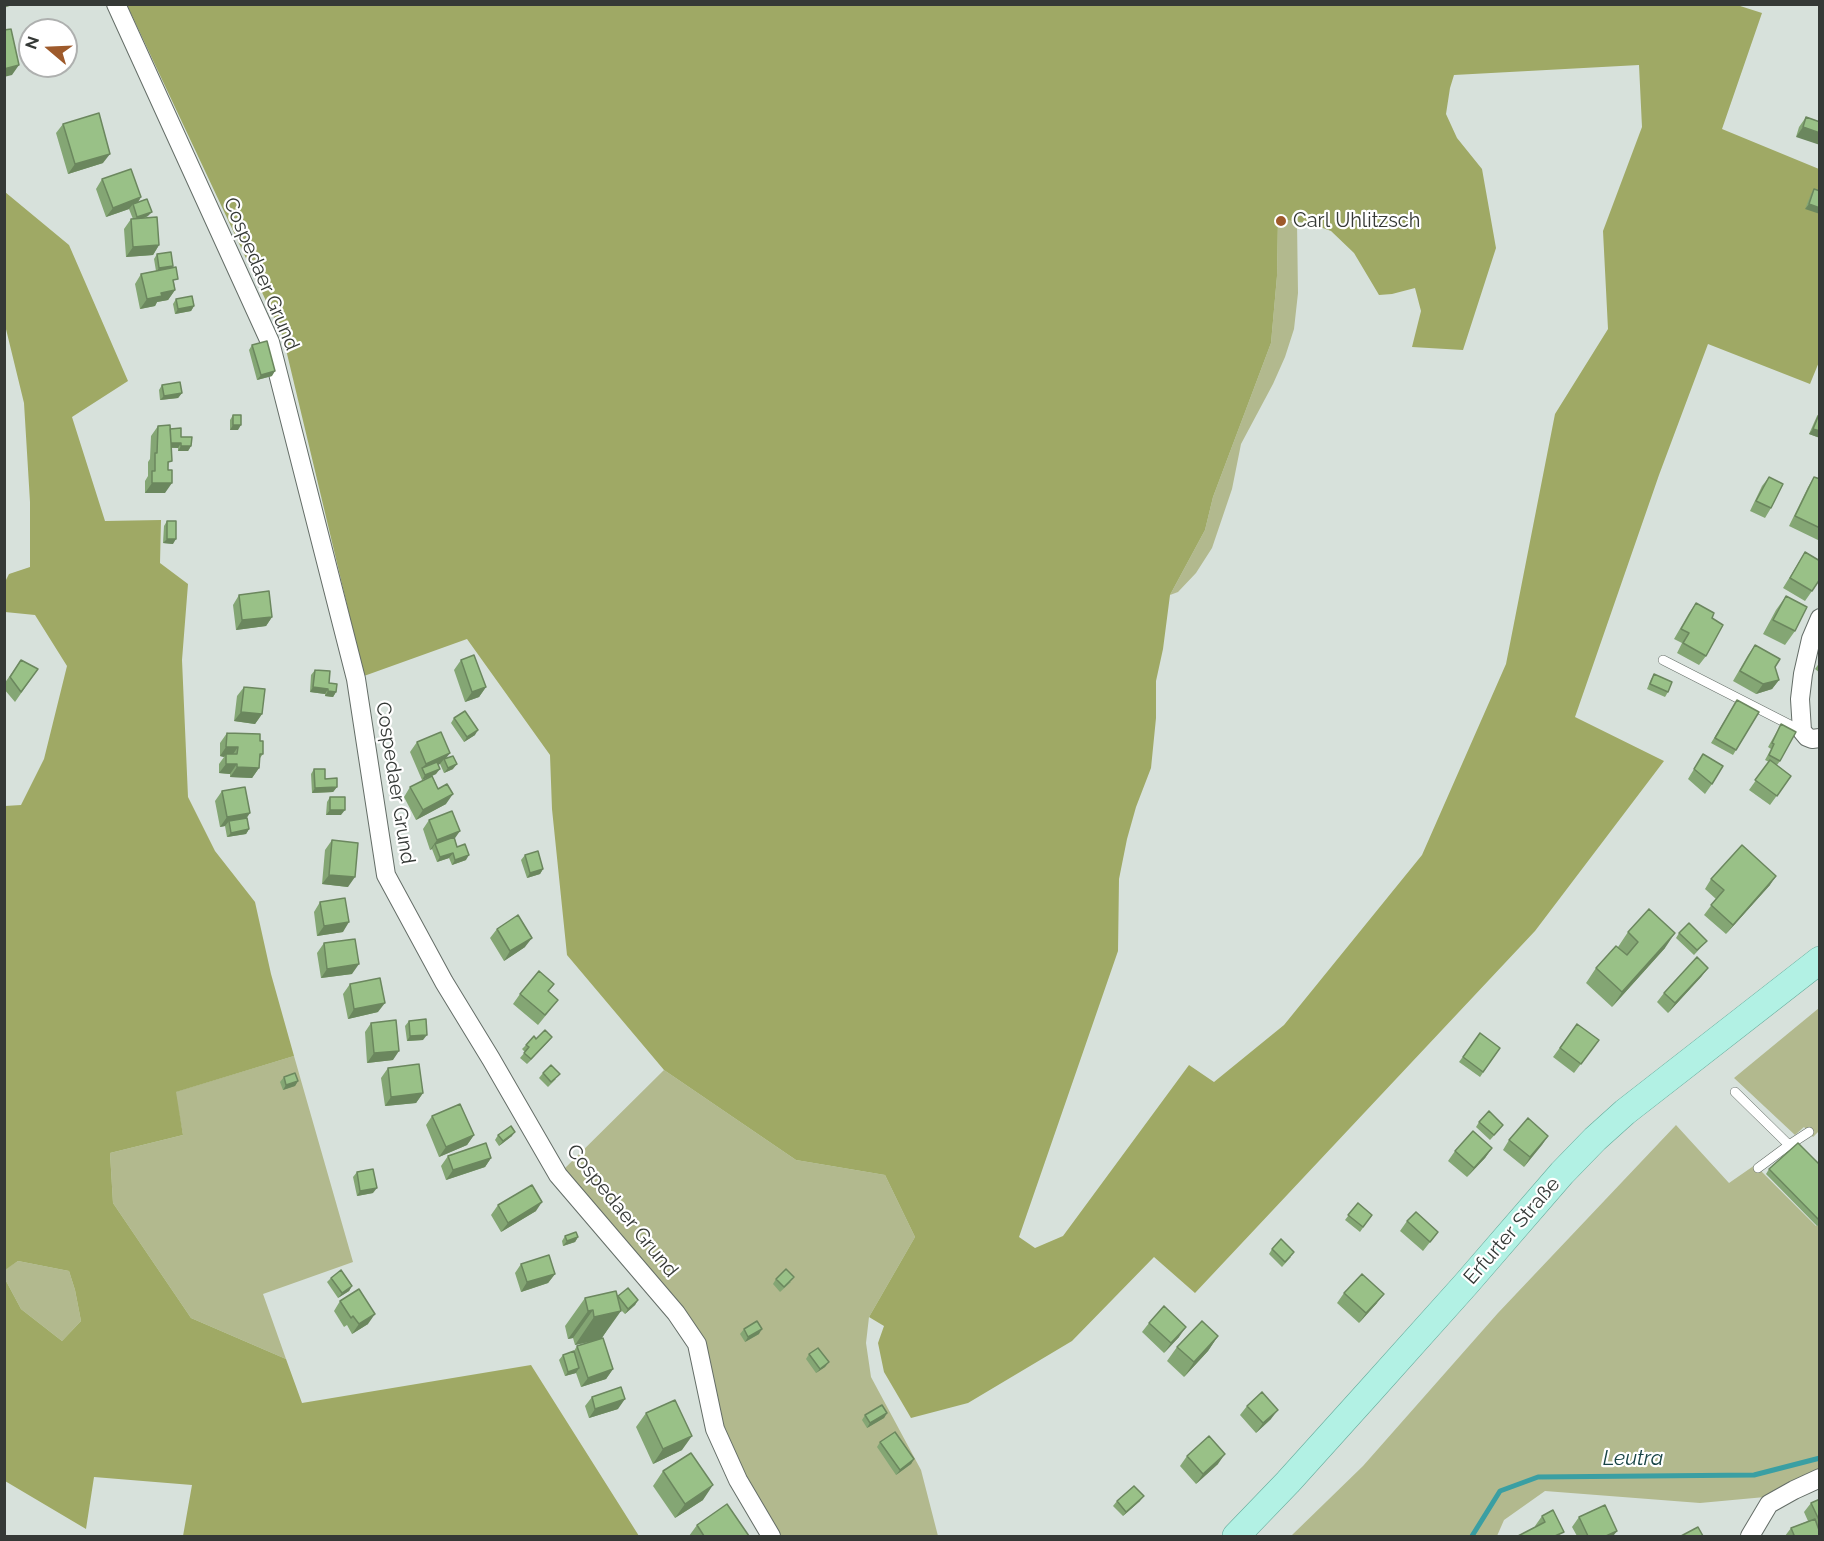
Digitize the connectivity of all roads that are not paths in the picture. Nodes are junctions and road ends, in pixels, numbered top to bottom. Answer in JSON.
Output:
{"nodes":[{"id":1,"x":116,"y":4,"type":"edge"},
{"id":2,"x":1820,"y":618,"type":"edge"},
{"id":3,"x":1663,"y":660,"type":"dead end"},
{"id":4,"x":1811,"y":735,"type":"edge"},
{"id":5,"x":1820,"y":960,"type":"edge"},
{"id":6,"x":1735,"y":1092,"type":"dead end"},
{"id":7,"x":1809,"y":1132,"type":"dead end"},
{"id":8,"x":1789,"y":1145,"type":"junction"},
{"id":9,"x":1758,"y":1168,"type":"dead end"},
{"id":10,"x":1820,"y":1478,"type":"edge"},
{"id":11,"x":771,"y":1536,"type":"edge"},
{"id":12,"x":1236,"y":1536,"type":"edge"},
{"id":13,"x":1750,"y":1536,"type":"edge"}],
"edges":[{"from":1,"to":11,"type":"street","name":"Cospedaer Grund"},
{"from":2,"to":4,"type":"street"},
{"from":3,"to":4,"type":"lane"},
{"from":5,"to":12,"type":"main road","name":"Erfurter Straße"},
{"from":6,"to":8,"type":"lane"},
{"from":7,"to":8,"type":"lane"},
{"from":8,"to":9,"type":"lane"},
{"from":10,"to":13,"type":"street"}]}
